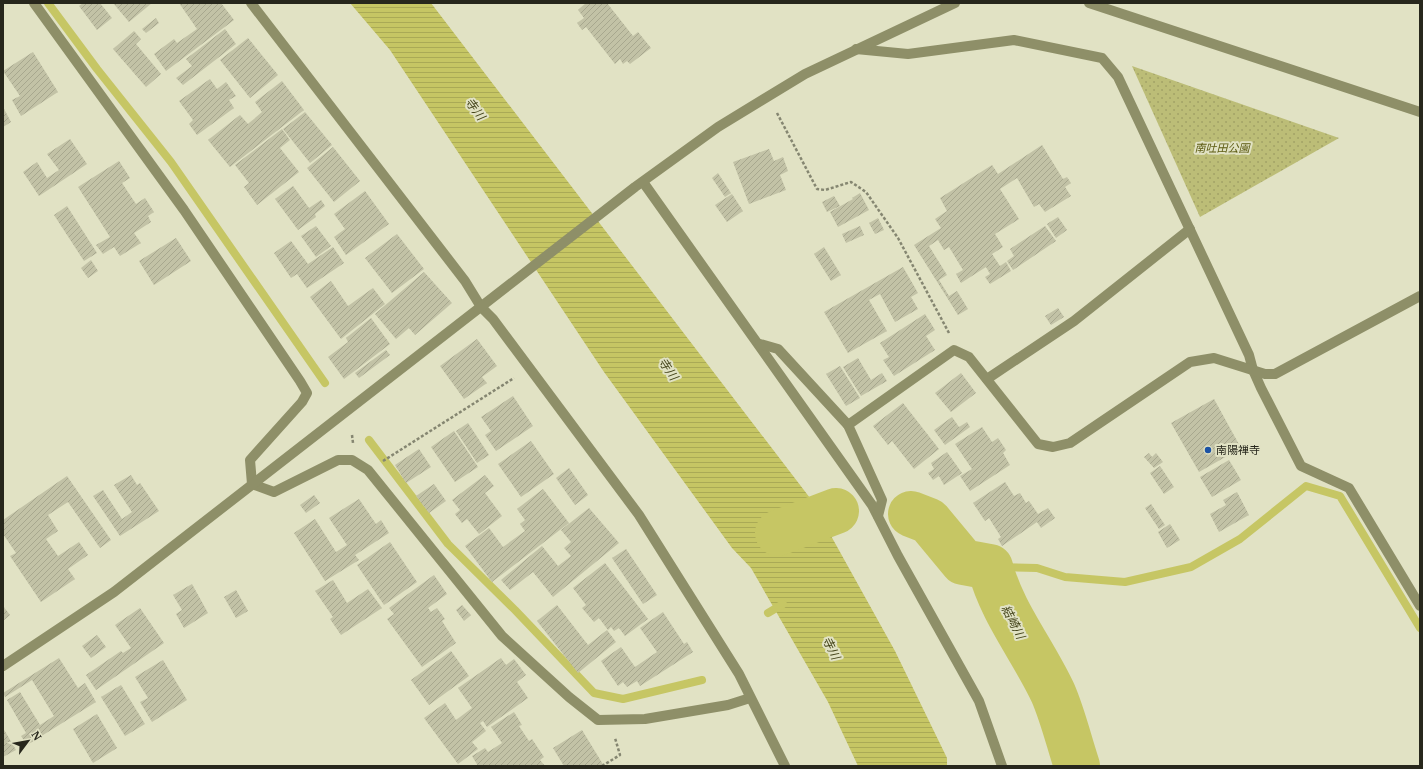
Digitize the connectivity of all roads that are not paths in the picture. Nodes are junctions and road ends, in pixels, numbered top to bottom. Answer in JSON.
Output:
{"nodes":[{"id":1,"x":34,"y":3,"type":"edge"},
{"id":2,"x":251,"y":3,"type":"edge"},
{"id":3,"x":955,"y":3,"type":"edge"},
{"id":4,"x":1089,"y":3,"type":"edge"},
{"id":5,"x":856,"y":49,"type":"junction"},
{"id":6,"x":1420,"y":112,"type":"edge"},
{"id":7,"x":639,"y":184,"type":"junction"},
{"id":8,"x":1190,"y":229,"type":"junction"},
{"id":9,"x":1420,"y":296,"type":"edge"},
{"id":10,"x":485,"y":304,"type":"junction"},
{"id":11,"x":760,"y":344,"type":"junction"},
{"id":12,"x":1253,"y":370,"type":"junction"},
{"id":13,"x":987,"y":379,"type":"junction"},
{"id":14,"x":848,"y":425,"type":"junction"},
{"id":15,"x":252,"y":484,"type":"junction"},
{"id":16,"x":878,"y":516,"type":"junction"},
{"id":17,"x":1420,"y":606,"type":"edge"},
{"id":18,"x":3,"y":666,"type":"edge"},
{"id":19,"x":750,"y":698,"type":"junction"},
{"id":20,"x":785,"y":766,"type":"edge"},
{"id":21,"x":1002,"y":766,"type":"edge"}],
"edges":[{"from":1,"to":15,"type":"street"},
{"from":2,"to":10,"type":"street"},
{"from":3,"to":5,"type":"street"},
{"from":4,"to":6,"type":"street"},
{"from":5,"to":7,"type":"street"},
{"from":5,"to":8,"type":"street"},
{"from":7,"to":10,"type":"street"},
{"from":7,"to":11,"type":"street"},
{"from":8,"to":12,"type":"street"},
{"from":8,"to":13,"type":"street"},
{"from":9,"to":12,"type":"street"},
{"from":10,"to":15,"type":"street"},
{"from":10,"to":19,"type":"street"},
{"from":11,"to":14,"type":"street"},
{"from":11,"to":16,"type":"street"},
{"from":12,"to":13,"type":"street"},
{"from":12,"to":17,"type":"street"},
{"from":13,"to":14,"type":"street"},
{"from":14,"to":16,"type":"street"},
{"from":15,"to":18,"type":"street"},
{"from":15,"to":19,"type":"street"},
{"from":16,"to":21,"type":"street"},
{"from":19,"to":20,"type":"street"}]}
